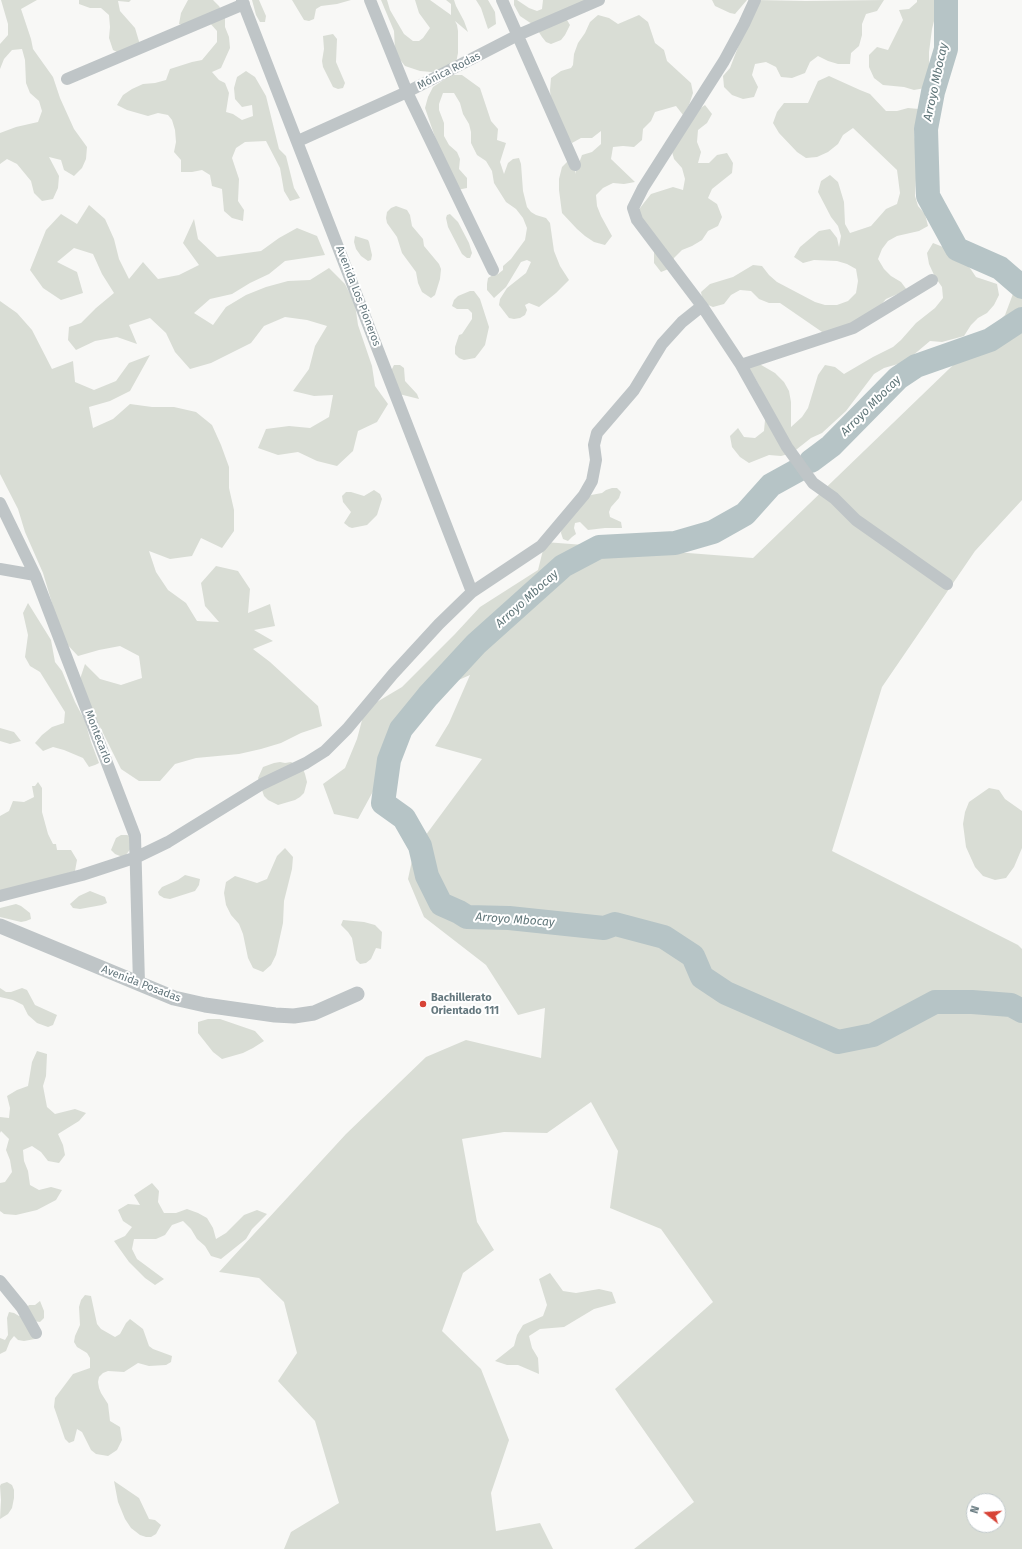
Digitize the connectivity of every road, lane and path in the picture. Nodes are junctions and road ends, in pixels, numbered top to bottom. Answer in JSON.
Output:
{"nodes":[{"id":1,"x":370,"y":0,"type":"edge"},
{"id":2,"x":502,"y":0,"type":"edge"},
{"id":3,"x":599,"y":0,"type":"edge"},
{"id":4,"x":755,"y":0,"type":"edge"},
{"id":5,"x":243,"y":2,"type":"edge"},
{"id":6,"x":518,"y":35,"type":"junction"},
{"id":7,"x":67,"y":79,"type":"dead end"},
{"id":8,"x":407,"y":92,"type":"junction"},
{"id":9,"x":298,"y":141,"type":"junction"},
{"id":10,"x":574,"y":165,"type":"dead end"},
{"id":11,"x":493,"y":270,"type":"dead end"},
{"id":12,"x":932,"y":280,"type":"dead end"},
{"id":13,"x":702,"y":306,"type":"junction"},
{"id":14,"x":741,"y":365,"type":"junction"},
{"id":15,"x":0,"y":503,"type":"edge"},
{"id":16,"x":0,"y":569,"type":"edge"},
{"id":17,"x":35,"y":575,"type":"junction"},
{"id":18,"x":947,"y":584,"type":"dead end"},
{"id":19,"x":472,"y":592,"type":"junction"},
{"id":20,"x":137,"y":857,"type":"junction"},
{"id":21,"x":0,"y":896,"type":"edge"},
{"id":22,"x":0,"y":926,"type":"edge"},
{"id":23,"x":139,"y":984,"type":"junction"},
{"id":24,"x":357,"y":994,"type":"dead end"},
{"id":25,"x":0,"y":1281,"type":"edge"},
{"id":26,"x":36,"y":1333,"type":"dead end"}],
"edges":[{"from":1,"to":8,"type":"street"},
{"from":2,"to":6,"type":"street"},
{"from":3,"to":6,"type":"street","name":"Mónica Rodas"},
{"from":4,"to":13,"type":"street"},
{"from":5,"to":7,"type":"street"},
{"from":5,"to":9,"type":"street","name":"Avenida Los Pioneros"},
{"from":6,"to":8,"type":"street","name":"Mónica Rodas"},
{"from":6,"to":10,"type":"street"},
{"from":8,"to":9,"type":"street","name":"Mónica Rodas"},
{"from":8,"to":11,"type":"street"},
{"from":9,"to":19,"type":"street","name":"Avenida Los Pioneros"},
{"from":12,"to":14,"type":"street"},
{"from":13,"to":14,"type":"street"},
{"from":13,"to":19,"type":"street"},
{"from":14,"to":18,"type":"street"},
{"from":15,"to":17,"type":"street","name":"Montecarlo"},
{"from":16,"to":17,"type":"street"},
{"from":17,"to":20,"type":"street","name":"Montecarlo"},
{"from":19,"to":20,"type":"street"},
{"from":20,"to":21,"type":"street"},
{"from":20,"to":23,"type":"street","name":"Montecarlo"},
{"from":22,"to":23,"type":"street","name":"Avenida Posadas"},
{"from":23,"to":24,"type":"street","name":"Avenida Posadas"},
{"from":25,"to":26,"type":"street"}]}
